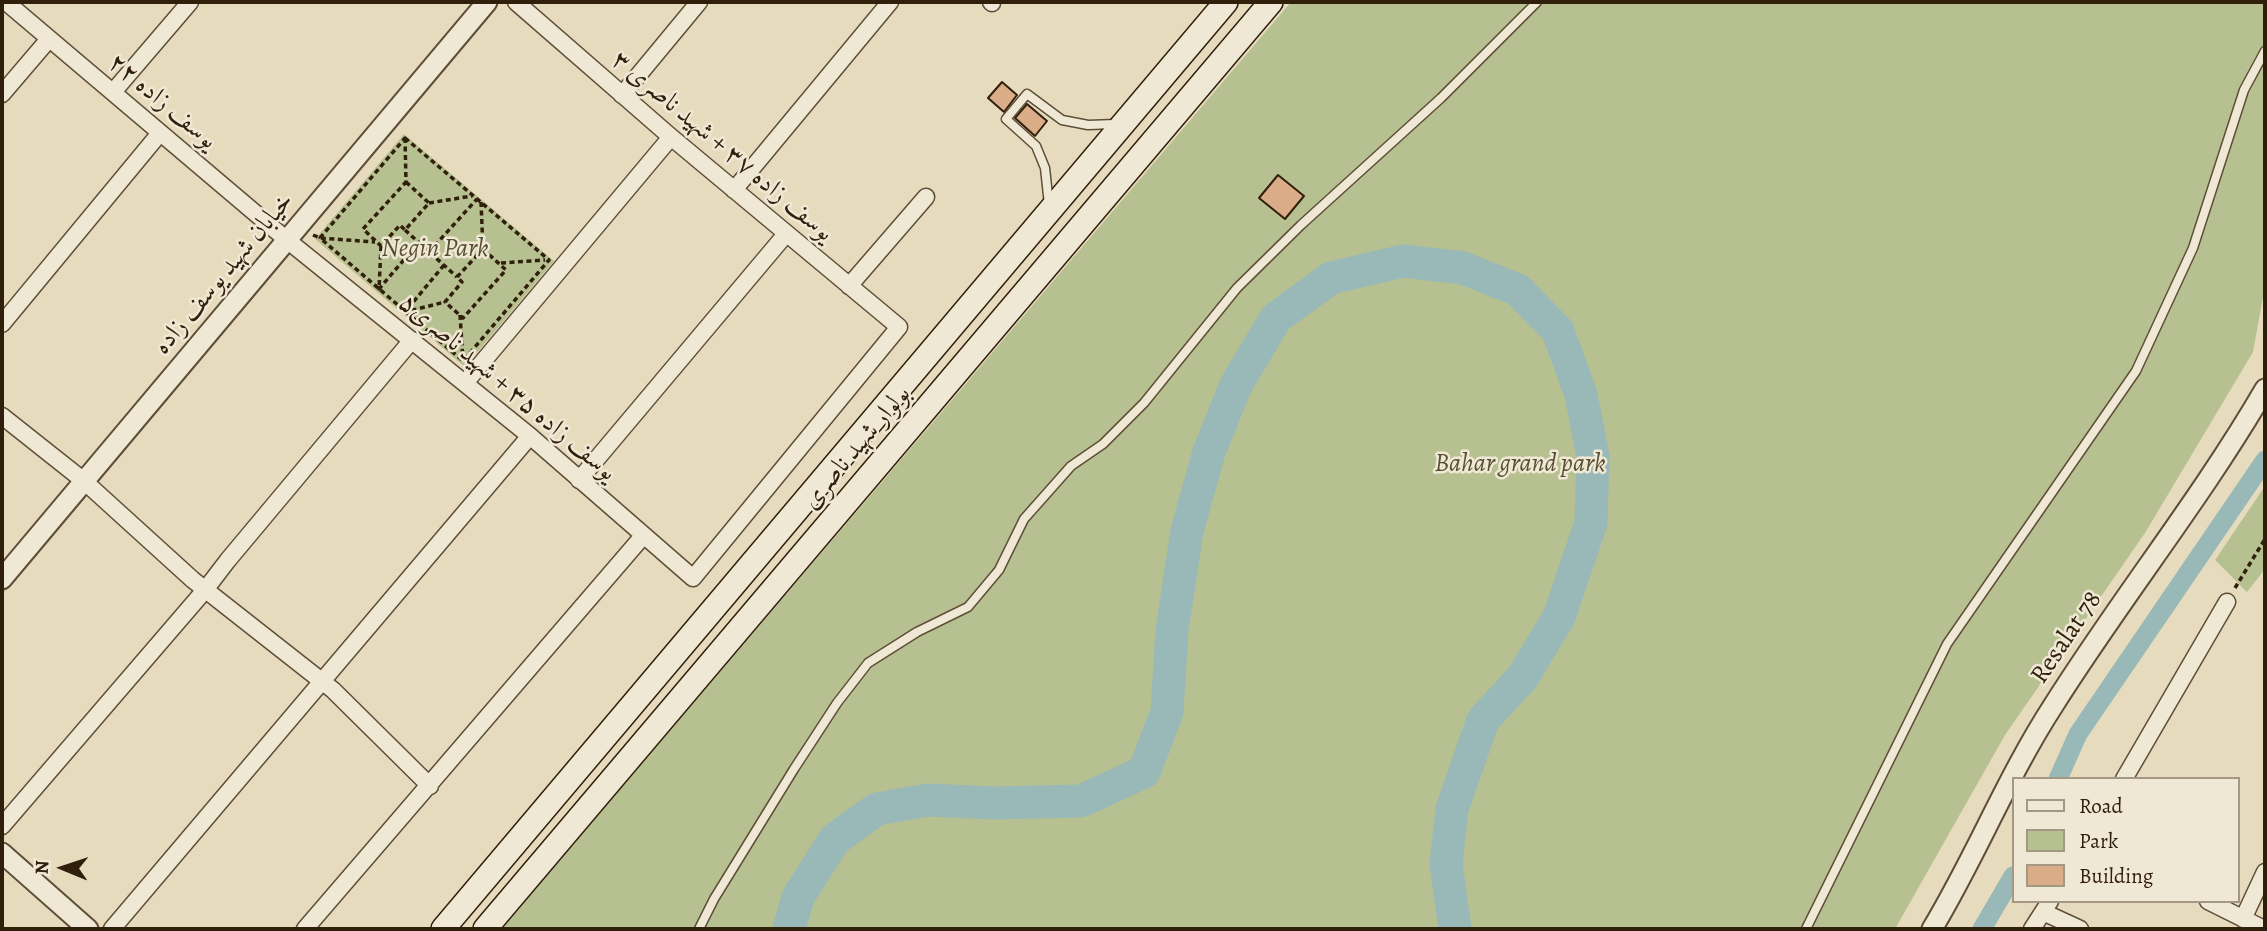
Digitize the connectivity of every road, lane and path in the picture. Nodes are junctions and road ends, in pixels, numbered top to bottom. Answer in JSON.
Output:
{"nodes":[{"id":1,"x":6,"y":2,"type":"edge"},
{"id":2,"x":190,"y":2,"type":"edge"},
{"id":3,"x":487,"y":2,"type":"edge"},
{"id":4,"x":516,"y":2,"type":"edge"},
{"id":5,"x":699,"y":2,"type":"edge"},
{"id":6,"x":890,"y":2,"type":"edge"},
{"id":7,"x":1226,"y":2,"type":"edge"},
{"id":8,"x":1271,"y":2,"type":"edge"},
{"id":9,"x":1537,"y":2,"type":"edge"},
{"id":10,"x":49,"y":39,"type":"junction"},
{"id":11,"x":2265,"y":51,"type":"edge"},
{"id":12,"x":113,"y":92,"type":"junction"},
{"id":13,"x":2,"y":94,"type":"edge"},
{"id":14,"x":622,"y":95,"type":"junction"},
{"id":15,"x":1122,"y":124,"type":"junction"},
{"id":16,"x":160,"y":133,"type":"junction"},
{"id":17,"x":671,"y":137,"type":"junction"},
{"id":18,"x":405,"y":138,"type":"junction"},
{"id":19,"x":406,"y":182,"type":"junction"},
{"id":20,"x":734,"y":190,"type":"junction"},
{"id":21,"x":926,"y":197,"type":"dead end"},
{"id":22,"x":477,"y":199,"type":"junction"},
{"id":23,"x":429,"y":204,"type":"junction"},
{"id":24,"x":1050,"y":209,"type":"junction"},
{"id":25,"x":405,"y":230,"type":"junction"},
{"id":26,"x":293,"y":233,"type":"junction"},
{"id":27,"x":786,"y":234,"type":"junction"},
{"id":28,"x":320,"y":239,"type":"junction"},
{"id":29,"x":419,"y":242,"type":"junction"},
{"id":30,"x":379,"y":244,"type":"junction"},
{"id":31,"x":483,"y":249,"type":"junction"},
{"id":32,"x":429,"y":252,"type":"junction"},
{"id":33,"x":549,"y":260,"type":"junction"},
{"id":34,"x":499,"y":263,"type":"junction"},
{"id":35,"x":444,"y":265,"type":"junction"},
{"id":36,"x":457,"y":277,"type":"junction"},
{"id":37,"x":849,"y":286,"type":"junction"},
{"id":38,"x":379,"y":289,"type":"junction"},
{"id":39,"x":446,"y":302,"type":"junction"},
{"id":40,"x":405,"y":312,"type":"junction"},
{"id":41,"x":460,"y":315,"type":"junction"},
{"id":42,"x":2,"y":324,"type":"edge"},
{"id":43,"x":412,"y":340,"type":"junction"},
{"id":44,"x":463,"y":361,"type":"junction"},
{"id":45,"x":903,"y":382,"type":"junction"},
{"id":46,"x":465,"y":383,"type":"junction"},
{"id":47,"x":2265,"y":389,"type":"edge"},
{"id":48,"x":931,"y":405,"type":"junction"},
{"id":49,"x":2,"y":416,"type":"edge"},
{"id":50,"x":530,"y":436,"type":"junction"},
{"id":51,"x":579,"y":480,"type":"junction"},
{"id":52,"x":84,"y":481,"type":"junction"},
{"id":53,"x":643,"y":536,"type":"junction"},
{"id":54,"x":2265,"y":539,"type":"edge"},
{"id":55,"x":692,"y":578,"type":"joint"},
{"id":56,"x":2,"y":579,"type":"edge"},
{"id":57,"x":199,"y":585,"type":"junction"},
{"id":58,"x":2227,"y":602,"type":"joint"},
{"id":59,"x":321,"y":681,"type":"junction"},
{"id":60,"x":2013,"y":777,"type":"edge"},
{"id":61,"x":2125,"y":777,"type":"edge"},
{"id":62,"x":2011,"y":780,"type":"edge"},
{"id":63,"x":429,"y":786,"type":"junction"},
{"id":64,"x":2,"y":827,"type":"edge"},
{"id":65,"x":2,"y":853,"type":"edge"},
{"id":66,"x":2265,"y":872,"type":"edge"},
{"id":67,"x":2211,"y":903,"type":"edge"},
{"id":68,"x":2047,"y":907,"type":"edge"},
{"id":69,"x":2242,"y":919,"type":"junction"},
{"id":70,"x":77,"y":926,"type":"edge"},
{"id":71,"x":112,"y":929,"type":"edge"},
{"id":72,"x":304,"y":929,"type":"edge"},
{"id":73,"x":443,"y":929,"type":"edge"},
{"id":74,"x":485,"y":929,"type":"edge"},
{"id":75,"x":699,"y":929,"type":"edge"},
{"id":76,"x":1806,"y":929,"type":"edge"},
{"id":77,"x":1933,"y":929,"type":"edge"},
{"id":78,"x":2032,"y":929,"type":"edge"},
{"id":79,"x":2080,"y":929,"type":"edge"},
{"id":80,"x":2264,"y":929,"type":"edge"}],
"edges":[{"from":1,"to":10,"type":"street","name":"یوسف زاده ۲۲"},
{"from":2,"to":12,"type":"street"},
{"from":3,"to":26,"type":"street","name":"خیابان شهید یوسف زاده"},
{"from":4,"to":14,"type":"street","name":"یوسف زاده ۳۷ + شهید ناصری ۳"},
{"from":5,"to":14,"type":"street"},
{"from":6,"to":20,"type":"street"},
{"from":7,"to":15,"type":"main road","name":"بولوار شهید ناصری"},
{"from":8,"to":48,"type":"main road","name":"بولوار شهید ناصری"},
{"from":9,"to":75,"type":"lane"},
{"from":10,"to":12,"type":"street","name":"یوسف زاده ۲۲"},
{"from":10,"to":13,"type":"street"},
{"from":11,"to":76,"type":"lane"},
{"from":12,"to":16,"type":"street","name":"یوسف زاده ۲۲"},
{"from":14,"to":17,"type":"street","name":"یوسف زاده ۳۷ + شهید ناصری ۳"},
{"from":15,"to":24,"type":"main road","name":"بولوار شهید ناصری"},
{"from":15,"to":24,"type":"lane"},
{"from":16,"to":26,"type":"street","name":"یوسف زاده ۲۲"},
{"from":16,"to":42,"type":"street"},
{"from":17,"to":20,"type":"street","name":"یوسف زاده ۳۷ + شهید ناصری ۳"},
{"from":17,"to":46,"type":"street"},
{"from":18,"to":19,"type":"path"},
{"from":18,"to":22,"type":"path"},
{"from":18,"to":28,"type":"path"},
{"from":19,"to":23,"type":"path"},
{"from":19,"to":30,"type":"path"},
{"from":20,"to":27,"type":"street","name":"یوسف زاده ۳۷ + شهید ناصری ۳"},
{"from":21,"to":37,"type":"street"},
{"from":22,"to":23,"type":"path"},
{"from":22,"to":31,"type":"path"},
{"from":22,"to":32,"type":"path"},
{"from":22,"to":33,"type":"path"},
{"from":23,"to":25,"type":"path"},
{"from":24,"to":45,"type":"main road","name":"بولوار شهید ناصری"},
{"from":25,"to":29,"type":"path"},
{"from":25,"to":30,"type":"path"},
{"from":26,"to":28,"type":"path"},
{"from":26,"to":43,"type":"street","name":"یوسف زاده ۳۵ + شهید ناصری۵"},
{"from":26,"to":52,"type":"street","name":"خیابان شهید یوسف زاده"},
{"from":27,"to":37,"type":"street","name":"یوسف زاده ۳۷ + شهید ناصری ۳"},
{"from":27,"to":51,"type":"street"},
{"from":28,"to":30,"type":"path"},
{"from":28,"to":38,"type":"path"},
{"from":29,"to":32,"type":"path"},
{"from":29,"to":38,"type":"path"},
{"from":30,"to":38,"type":"path"},
{"from":31,"to":34,"type":"path"},
{"from":31,"to":36,"type":"path"},
{"from":32,"to":35,"type":"path"},
{"from":33,"to":34,"type":"path"},
{"from":33,"to":44,"type":"path"},
{"from":34,"to":41,"type":"path"},
{"from":35,"to":36,"type":"path"},
{"from":35,"to":40,"type":"path"},
{"from":36,"to":39,"type":"path"},
{"from":37,"to":55,"type":"street","name":"یوسف زاده ۳۷ + شهید ناصری ۳"},
{"from":38,"to":40,"type":"path"},
{"from":39,"to":40,"type":"path"},
{"from":39,"to":41,"type":"path"},
{"from":40,"to":44,"type":"path"},
{"from":41,"to":44,"type":"path"},
{"from":43,"to":46,"type":"street","name":"یوسف زاده ۳۵ + شهید ناصری۵"},
{"from":43,"to":57,"type":"street"},
{"from":44,"to":46,"type":"path"},
{"from":45,"to":48,"type":"main road"},
{"from":45,"to":73,"type":"main road","name":"بولوار شهید ناصری"},
{"from":46,"to":50,"type":"street","name":"یوسف زاده ۳۵ + شهید ناصری۵"},
{"from":47,"to":60,"type":"street","name":"Resalat 78"},
{"from":48,"to":74,"type":"main road","name":"بولوار شهید ناصری"},
{"from":49,"to":52,"type":"street"},
{"from":50,"to":51,"type":"street","name":"یوسف زاده ۳۵ + شهید ناصری۵"},
{"from":50,"to":59,"type":"street"},
{"from":51,"to":53,"type":"street","name":"یوسف زاده ۳۵ + شهید ناصری۵"},
{"from":52,"to":56,"type":"street","name":"خیابان شهید یوسف زاده"},
{"from":52,"to":57,"type":"street"},
{"from":53,"to":55,"type":"street","name":"یوسف زاده ۳۵ + شهید ناصری۵"},
{"from":53,"to":63,"type":"street"},
{"from":54,"to":58,"type":"path"},
{"from":57,"to":59,"type":"street"},
{"from":57,"to":64,"type":"street"},
{"from":58,"to":61,"type":"street"},
{"from":59,"to":63,"type":"street"},
{"from":59,"to":71,"type":"street"},
{"from":62,"to":77,"type":"street","name":"Resalat 78"},
{"from":63,"to":72,"type":"street"},
{"from":65,"to":70,"type":"street"},
{"from":66,"to":69,"type":"street"},
{"from":67,"to":69,"type":"street"},
{"from":68,"to":78,"type":"street"},
{"from":68,"to":79,"type":"street"},
{"from":69,"to":80,"type":"street"}]}
